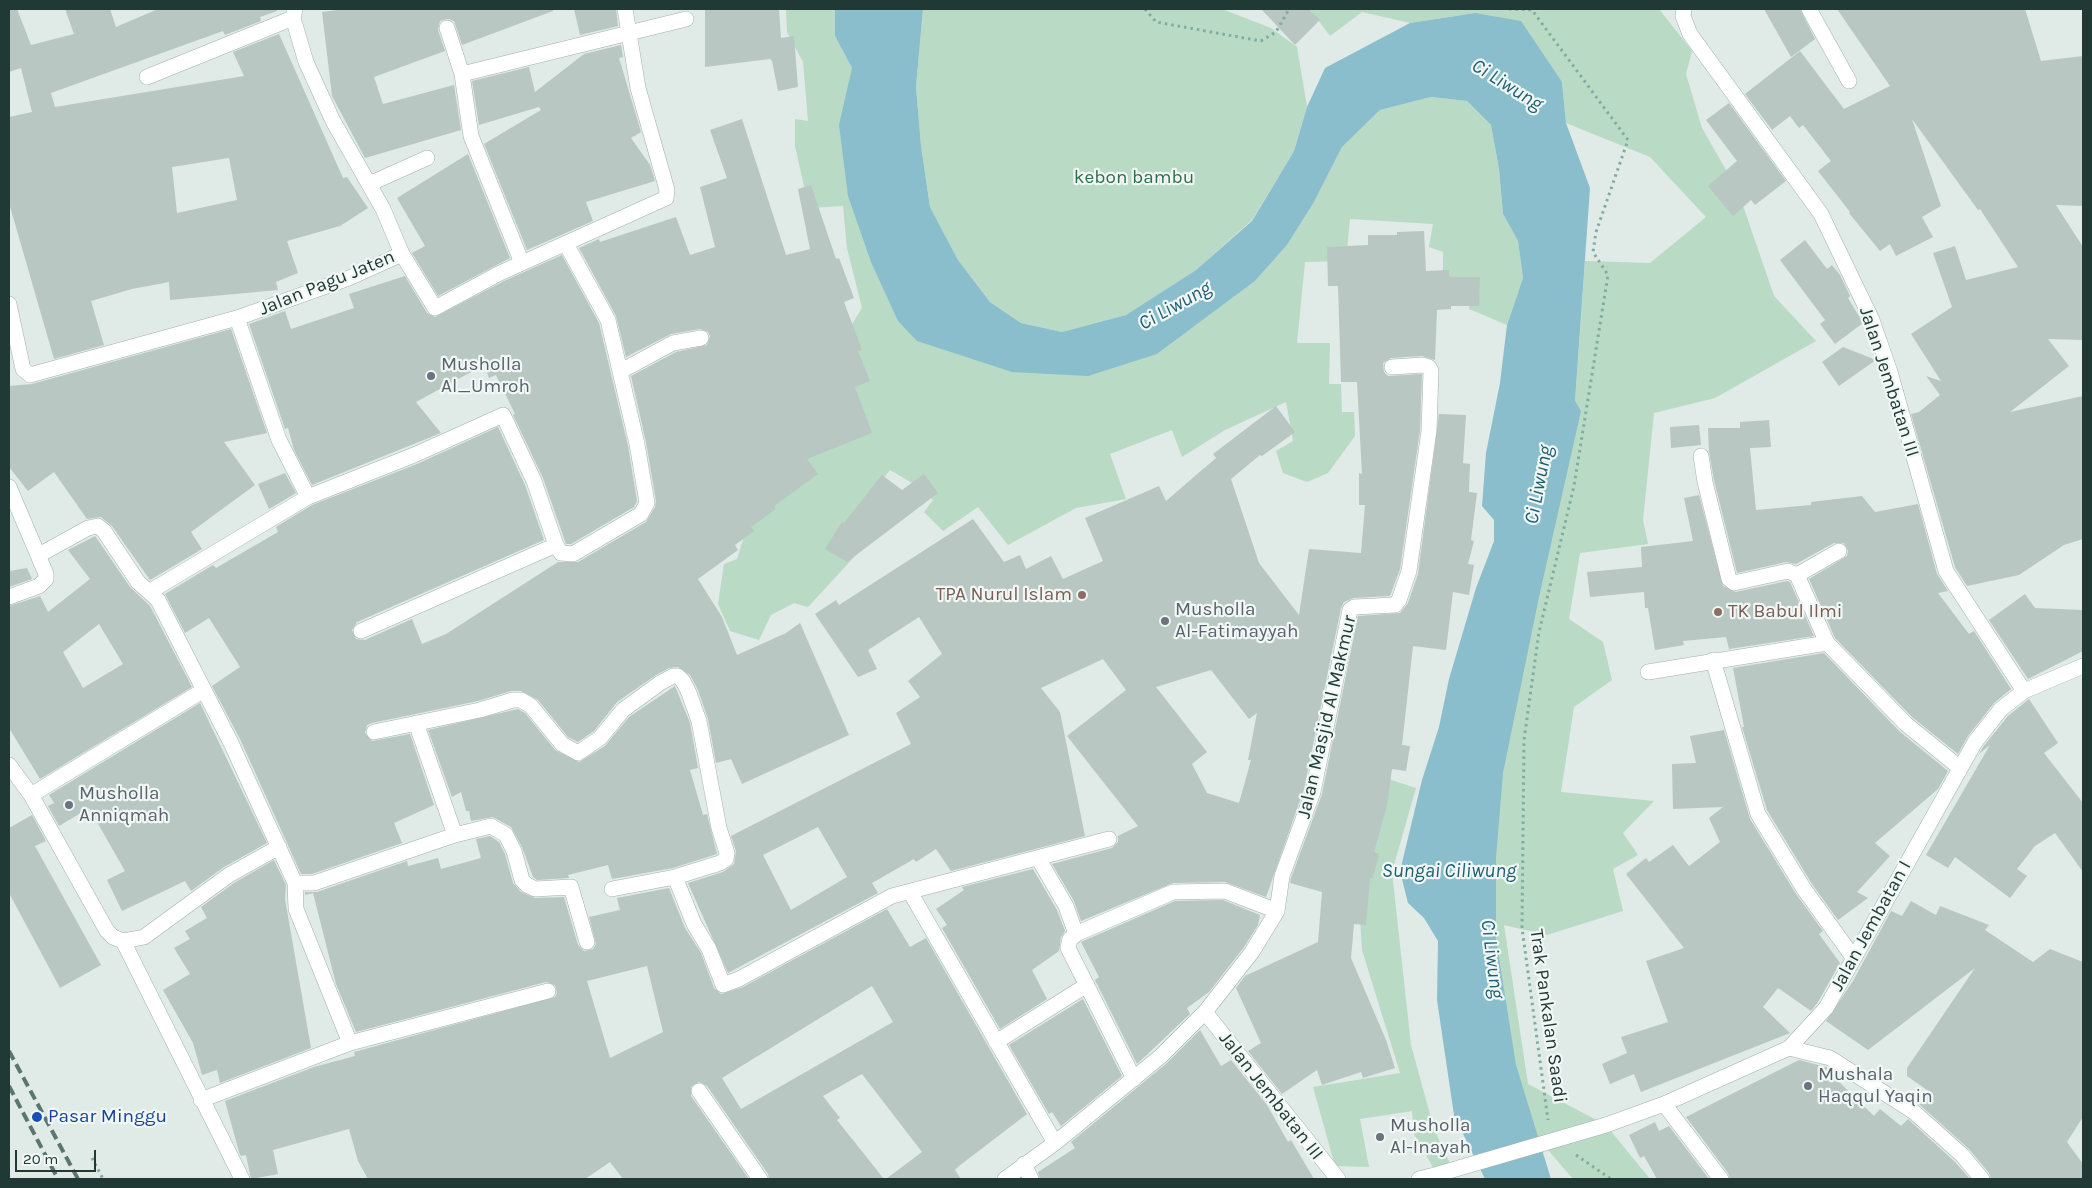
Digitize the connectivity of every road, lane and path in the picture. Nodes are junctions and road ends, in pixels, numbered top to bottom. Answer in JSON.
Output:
{"nodes":[{"id":1,"x":625,"y":9,"type":"edge"},
{"id":2,"x":1145,"y":9,"type":"edge"},
{"id":3,"x":1289,"y":9,"type":"edge"},
{"id":4,"x":1510,"y":9,"type":"edge"},
{"id":5,"x":1684,"y":9,"type":"edge"},
{"id":6,"x":1810,"y":9,"type":"edge"},
{"id":7,"x":294,"y":13,"type":"edge"},
{"id":8,"x":686,"y":19,"type":"dead end"},
{"id":9,"x":447,"y":28,"type":"dead end"},
{"id":10,"x":629,"y":34,"type":"junction"},
{"id":11,"x":462,"y":74,"type":"junction"},
{"id":12,"x":147,"y":77,"type":"dead end"},
{"id":13,"x":1849,"y":81,"type":"dead end"},
{"id":14,"x":428,"y":158,"type":"dead end"},
{"id":15,"x":369,"y":184,"type":"junction"},
{"id":16,"x":566,"y":244,"type":"junction"},
{"id":17,"x":402,"y":254,"type":"junction"},
{"id":18,"x":522,"y":264,"type":"junction"},
{"id":19,"x":9,"y":310,"type":"edge"},
{"id":20,"x":237,"y":318,"type":"junction"},
{"id":21,"x":701,"y":338,"type":"dead end"},
{"id":22,"x":1392,"y":367,"type":"dead end"},
{"id":23,"x":621,"y":371,"type":"junction"},
{"id":24,"x":1702,"y":456,"type":"dead end"},
{"id":25,"x":9,"y":487,"type":"edge"},
{"id":26,"x":308,"y":497,"type":"junction"},
{"id":27,"x":556,"y":545,"type":"junction"},
{"id":28,"x":1839,"y":551,"type":"dead end"},
{"id":29,"x":38,"y":555,"type":"junction"},
{"id":30,"x":1797,"y":575,"type":"junction"},
{"id":31,"x":149,"y":592,"type":"junction"},
{"id":32,"x":9,"y":596,"type":"edge"},
{"id":33,"x":361,"y":631,"type":"dead end"},
{"id":34,"x":1827,"y":643,"type":"junction"},
{"id":35,"x":1713,"y":660,"type":"junction"},
{"id":36,"x":2083,"y":666,"type":"edge"},
{"id":37,"x":1648,"y":672,"type":"dead end"},
{"id":38,"x":204,"y":690,"type":"junction"},
{"id":39,"x":2024,"y":690,"type":"junction"},
{"id":40,"x":416,"y":723,"type":"junction"},
{"id":41,"x":374,"y":732,"type":"dead end"},
{"id":42,"x":9,"y":765,"type":"edge"},
{"id":43,"x":1960,"y":768,"type":"junction"},
{"id":44,"x":31,"y":795,"type":"junction"},
{"id":45,"x":455,"y":835,"type":"junction"},
{"id":46,"x":1109,"y":839,"type":"dead end"},
{"id":47,"x":279,"y":847,"type":"junction"},
{"id":48,"x":1038,"y":858,"type":"junction"},
{"id":49,"x":674,"y":877,"type":"junction"},
{"id":50,"x":295,"y":883,"type":"junction"},
{"id":51,"x":612,"y":889,"type":"dead end"},
{"id":52,"x":910,"y":892,"type":"junction"},
{"id":53,"x":1277,"y":911,"type":"junction"},
{"id":54,"x":1076,"y":934,"type":"junction"},
{"id":55,"x":123,"y":941,"type":"junction"},
{"id":56,"x":587,"y":942,"type":"dead end"},
{"id":57,"x":1853,"y":957,"type":"junction"},
{"id":58,"x":1087,"y":985,"type":"junction"},
{"id":59,"x":548,"y":990,"type":"dead end"},
{"id":60,"x":1205,"y":1012,"type":"junction"},
{"id":61,"x":996,"y":1042,"type":"junction"},
{"id":62,"x":350,"y":1043,"type":"junction"},
{"id":63,"x":1789,"y":1048,"type":"junction"},
{"id":64,"x":1134,"y":1079,"type":"junction"},
{"id":65,"x":699,"y":1091,"type":"dead end"},
{"id":66,"x":201,"y":1100,"type":"junction"},
{"id":67,"x":1664,"y":1104,"type":"junction"},
{"id":68,"x":1549,"y":1128,"type":"dead end"},
{"id":69,"x":1055,"y":1144,"type":"junction"},
{"id":70,"x":1573,"y":1153,"type":"dead end"},
{"id":71,"x":92,"y":1158,"type":"dead end"},
{"id":72,"x":1024,"y":1164,"type":"junction"},
{"id":73,"x":103,"y":1179,"type":"edge"},
{"id":74,"x":242,"y":1179,"type":"edge"},
{"id":75,"x":760,"y":1179,"type":"edge"},
{"id":76,"x":1005,"y":1179,"type":"edge"},
{"id":77,"x":1031,"y":1179,"type":"edge"},
{"id":78,"x":1338,"y":1179,"type":"edge"},
{"id":79,"x":1419,"y":1179,"type":"edge"},
{"id":80,"x":1611,"y":1179,"type":"edge"},
{"id":81,"x":1721,"y":1179,"type":"edge"},
{"id":82,"x":1982,"y":1179,"type":"edge"}],
"edges":[{"from":1,"to":10,"type":"street"},
{"from":2,"to":3,"type":"path"},
{"from":4,"to":68,"type":"path","name":"Trak Pankalan Saadi"},
{"from":5,"to":39,"type":"street","name":"Jalan Jembatan III"},
{"from":6,"to":13,"type":"street"},
{"from":7,"to":12,"type":"street"},
{"from":7,"to":15,"type":"street","name":"Jalan Pagu Jaten"},
{"from":8,"to":10,"type":"street"},
{"from":9,"to":11,"type":"street"},
{"from":10,"to":11,"type":"street"},
{"from":10,"to":16,"type":"street"},
{"from":11,"to":18,"type":"street"},
{"from":14,"to":15,"type":"street"},
{"from":15,"to":17,"type":"street","name":"Jalan Pagu Jaten"},
{"from":16,"to":18,"type":"street"},
{"from":16,"to":23,"type":"street"},
{"from":17,"to":18,"type":"street"},
{"from":17,"to":20,"type":"street","name":"Jalan Pagu Jaten"},
{"from":19,"to":20,"type":"street","name":"Jalan Pagu Jaten"},
{"from":20,"to":26,"type":"street"},
{"from":21,"to":23,"type":"street"},
{"from":22,"to":53,"type":"street","name":"Jalan Masjid Al Makmur"},
{"from":23,"to":27,"type":"street"},
{"from":24,"to":30,"type":"street"},
{"from":25,"to":29,"type":"street"},
{"from":26,"to":27,"type":"street"},
{"from":26,"to":31,"type":"street"},
{"from":27,"to":33,"type":"street"},
{"from":28,"to":30,"type":"street"},
{"from":29,"to":31,"type":"street"},
{"from":29,"to":32,"type":"street"},
{"from":30,"to":34,"type":"street"},
{"from":31,"to":38,"type":"street"},
{"from":34,"to":35,"type":"street"},
{"from":34,"to":43,"type":"street"},
{"from":35,"to":37,"type":"street"},
{"from":35,"to":57,"type":"street"},
{"from":36,"to":39,"type":"street","name":"Jalan Jembatan I"},
{"from":38,"to":44,"type":"street"},
{"from":38,"to":47,"type":"street"},
{"from":39,"to":43,"type":"street","name":"Jalan Jembatan I"},
{"from":40,"to":41,"type":"street"},
{"from":40,"to":45,"type":"street"},
{"from":40,"to":49,"type":"street"},
{"from":42,"to":44,"type":"street"},
{"from":43,"to":57,"type":"street","name":"Jalan Jembatan I"},
{"from":44,"to":55,"type":"street"},
{"from":45,"to":50,"type":"street"},
{"from":45,"to":56,"type":"street"},
{"from":46,"to":48,"type":"street"},
{"from":47,"to":50,"type":"street"},
{"from":47,"to":55,"type":"street"},
{"from":48,"to":52,"type":"street"},
{"from":48,"to":54,"type":"street"},
{"from":49,"to":51,"type":"street"},
{"from":49,"to":52,"type":"street"},
{"from":50,"to":62,"type":"street"},
{"from":52,"to":61,"type":"street"},
{"from":53,"to":54,"type":"street"},
{"from":53,"to":60,"type":"street","name":"Jalan Masjid Al Makmur"},
{"from":54,"to":58,"type":"street"},
{"from":55,"to":66,"type":"street"},
{"from":57,"to":63,"type":"street","name":"Jalan Jembatan I"},
{"from":58,"to":61,"type":"street"},
{"from":58,"to":64,"type":"street"},
{"from":59,"to":62,"type":"street"},
{"from":60,"to":64,"type":"street","name":"Jalan Masjid Al Makmur"},
{"from":60,"to":78,"type":"street","name":"Jalan Jembatan III"},
{"from":61,"to":69,"type":"street"},
{"from":62,"to":66,"type":"street"},
{"from":63,"to":67,"type":"street","name":"Jalan Jembatan I"},
{"from":63,"to":82,"type":"street"},
{"from":64,"to":69,"type":"street","name":"Jalan Masjid Al Makmur"},
{"from":65,"to":75,"type":"street"},
{"from":66,"to":74,"type":"street"},
{"from":67,"to":79,"type":"street","name":"Jalan Jembatan I","bridge":true},
{"from":67,"to":81,"type":"street"},
{"from":69,"to":72,"type":"street","name":"Jalan Masjid Al Makmur"},
{"from":70,"to":80,"type":"path"},
{"from":71,"to":73,"type":"path"},
{"from":72,"to":76,"type":"street","name":"Jalan Masjid Al Makmur"},
{"from":72,"to":77,"type":"street"}]}
